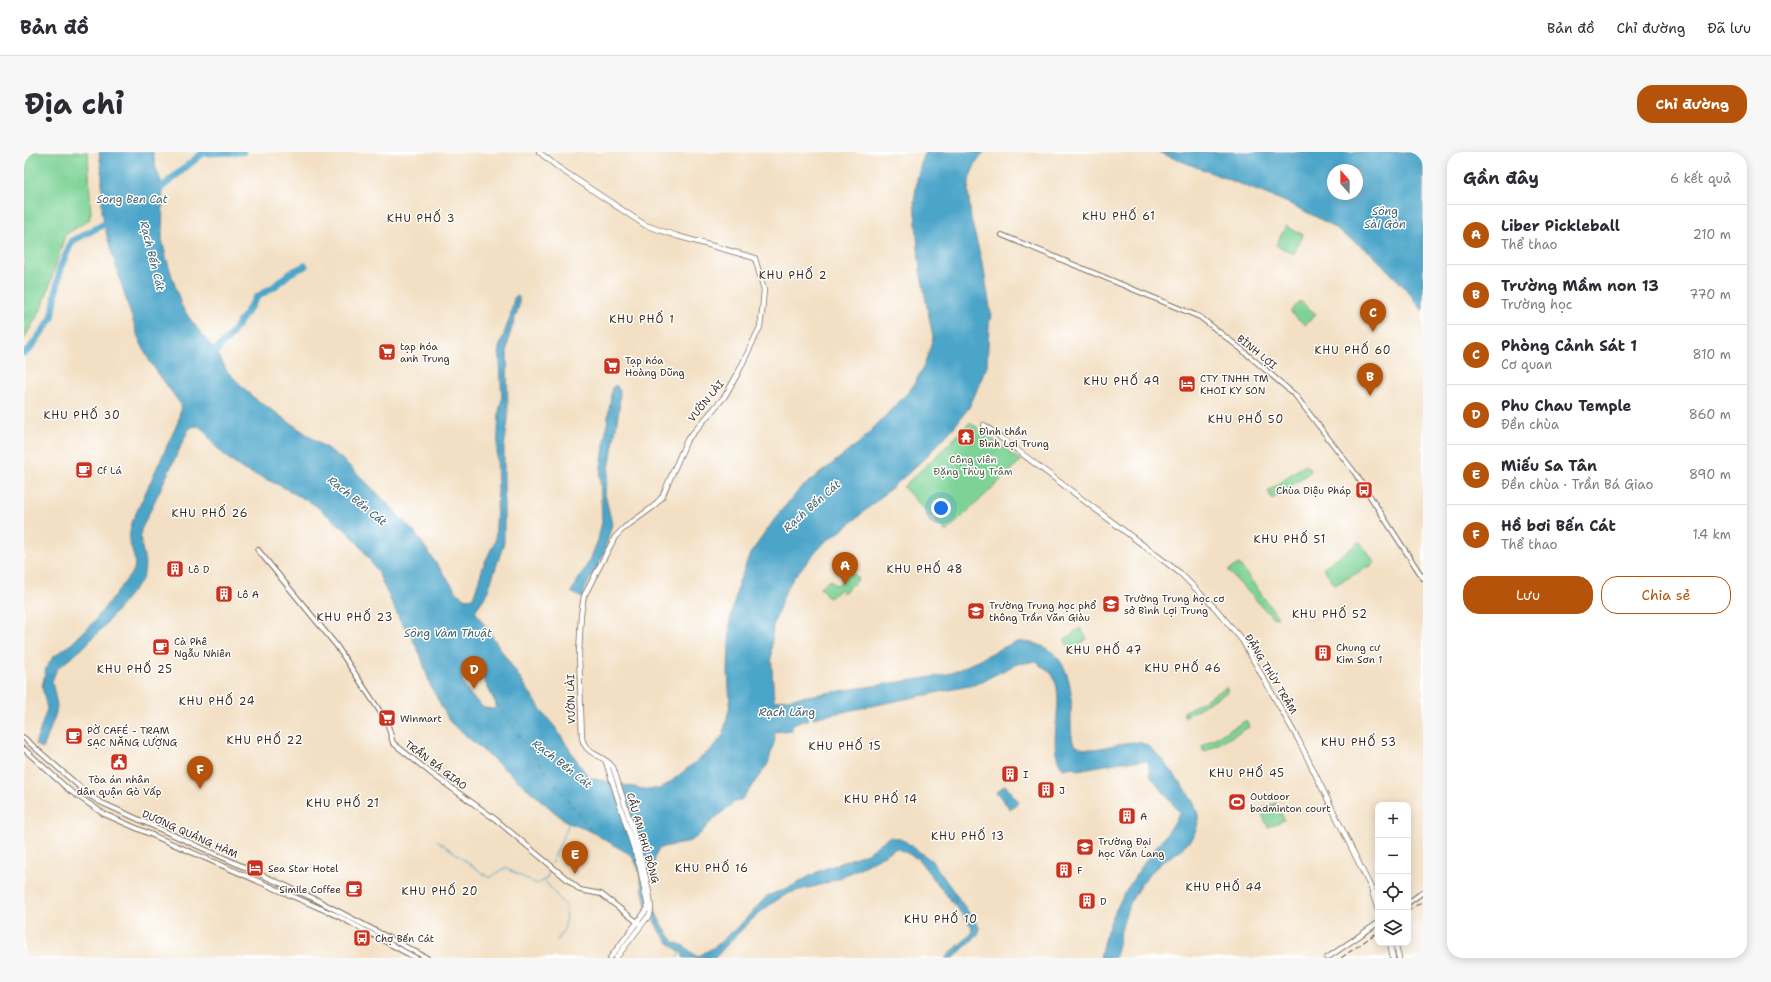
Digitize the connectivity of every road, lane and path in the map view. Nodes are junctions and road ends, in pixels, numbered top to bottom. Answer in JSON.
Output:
{"nodes":[{"id":1,"x":539,"y":152,"type":"edge"},
{"id":2,"x":1002,"y":235,"type":"dead end"},
{"id":3,"x":984,"y":425,"type":"dead end"},
{"id":4,"x":258,"y":550,"type":"dead end"},
{"id":5,"x":1423,"y":578,"type":"edge"},
{"id":6,"x":24,"y":738,"type":"edge"},
{"id":7,"x":24,"y":749,"type":"edge"},
{"id":8,"x":611,"y":767,"type":"joint"},
{"id":9,"x":89,"y":795,"type":"junction"},
{"id":10,"x":84,"y":802,"type":"junction"},
{"id":11,"x":1372,"y":890,"type":"junction"},
{"id":12,"x":1423,"y":892,"type":"edge"},
{"id":13,"x":1375,"y":894,"type":"edge"},
{"id":14,"x":1375,"y":900,"type":"edge"},
{"id":15,"x":1411,"y":900,"type":"edge"},
{"id":16,"x":342,"y":916,"type":"junction"},
{"id":17,"x":640,"y":923,"type":"junction"},
{"id":18,"x":1375,"y":925,"type":"edge"},
{"id":19,"x":1391,"y":946,"type":"edge"},
{"id":20,"x":1396,"y":946,"type":"edge"},
{"id":21,"x":416,"y":958,"type":"edge"},
{"id":22,"x":427,"y":958,"type":"edge"},
{"id":23,"x":610,"y":958,"type":"edge"},
{"id":24,"x":616,"y":958,"type":"edge"},
{"id":25,"x":1327,"y":958,"type":"edge"},
{"id":26,"x":1394,"y":958,"type":"edge"},
{"id":27,"x":1399,"y":958,"type":"edge"}],
"edges":[{"from":1,"to":8,"type":"main road","name":"VƯỜN LÀI"},
{"from":2,"to":5,"type":"street","name":"BÌNH LỢI"},
{"from":3,"to":11,"type":"main road","name":"ĐẶNG THÙY TRÂM"},
{"from":4,"to":17,"type":"street","name":"TRẦN BÁ GIAO"},
{"from":6,"to":9,"type":"street","name":"DƯƠNG QUẢNG HÀM"},
{"from":7,"to":10,"type":"street","name":"DƯƠNG QUẢNG HÀM"},
{"from":8,"to":17,"type":"main road","name":"CẦU AN PHÚ ĐÔNG"},
{"from":9,"to":10,"type":"street"},
{"from":9,"to":16,"type":"street","name":"DƯƠNG QUẢNG HÀM"},
{"from":10,"to":16,"type":"street","name":"DƯƠNG QUẢNG HÀM"},
{"from":11,"to":13,"type":"main road","name":"ĐẶNG THÙY TRÂM"},
{"from":11,"to":14,"type":"main road","name":"ĐẶNG THÙY TRÂM"},
{"from":12,"to":15,"type":"street"},
{"from":16,"to":21,"type":"street","name":"DƯƠNG QUẢNG HÀM"},
{"from":16,"to":22,"type":"street","name":"DƯƠNG QUẢNG HÀM"},
{"from":17,"to":23,"type":"main road"},
{"from":17,"to":24,"type":"main road"},
{"from":18,"to":25,"type":"street"},
{"from":19,"to":26,"type":"main road"},
{"from":20,"to":27,"type":"main road"}]}
